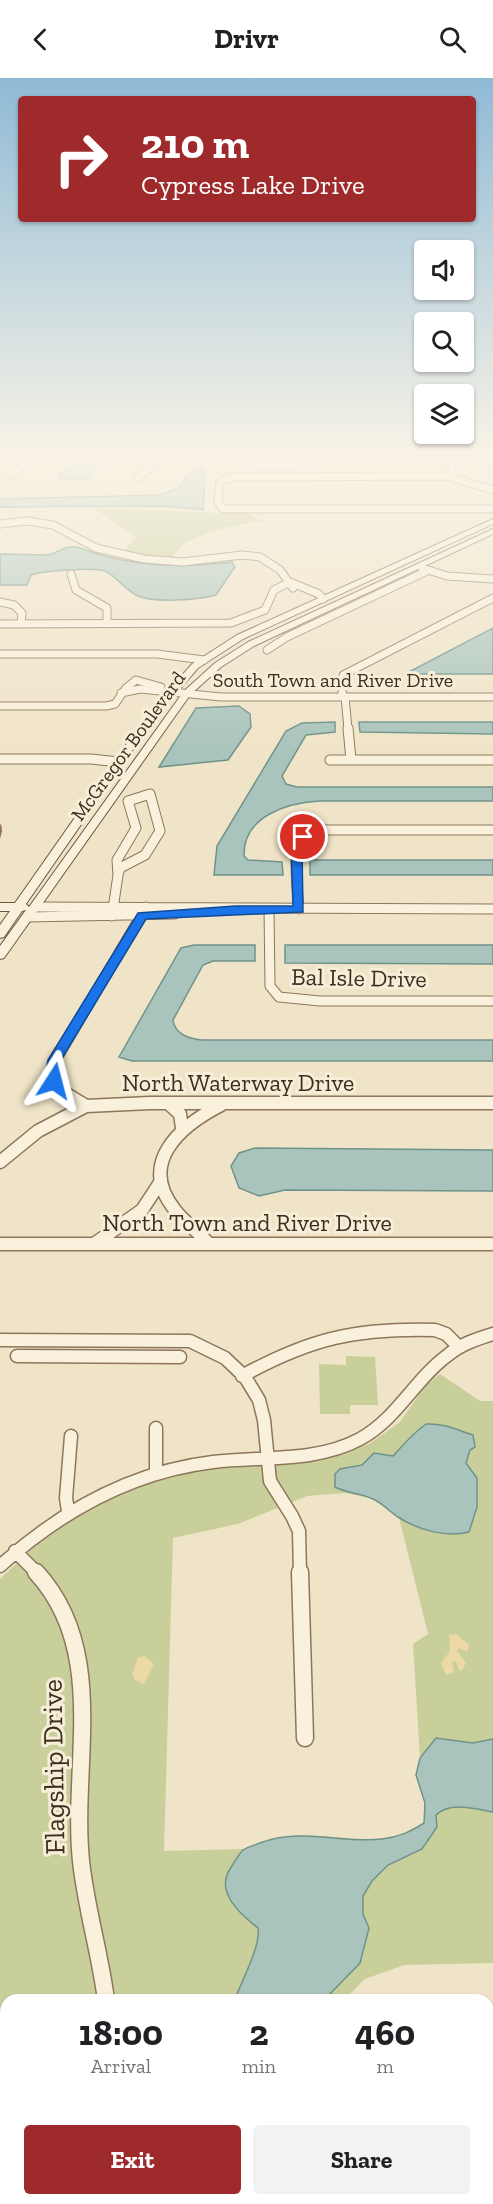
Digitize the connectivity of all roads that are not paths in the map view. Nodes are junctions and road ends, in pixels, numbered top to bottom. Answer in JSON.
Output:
{"nodes":[{"id":1,"x":110,"y":551,"type":"edge"},
{"id":2,"x":427,"y":551,"type":"edge"},
{"id":3,"x":430,"y":551,"type":"edge"},
{"id":4,"x":456,"y":551,"type":"edge"},
{"id":5,"x":423,"y":569,"type":"junction"},
{"id":6,"x":71,"y":574,"type":"dead end"},
{"id":7,"x":493,"y":579,"type":"edge"},
{"id":8,"x":290,"y":582,"type":"junction"},
{"id":9,"x":493,"y":598,"type":"edge"},
{"id":10,"x":319,"y":601,"type":"junction"},
{"id":11,"x":0,"y":602,"type":"edge"},
{"id":12,"x":298,"y":622,"type":"junction"},
{"id":13,"x":0,"y":624,"type":"edge"},
{"id":14,"x":21,"y":624,"type":"junction"},
{"id":15,"x":107,"y":624,"type":"junction"},
{"id":16,"x":267,"y":650,"type":"dead end"},
{"id":17,"x":0,"y":654,"type":"edge"},
{"id":18,"x":157,"y":654,"type":"junction"},
{"id":19,"x":204,"y":660,"type":"junction"},
{"id":20,"x":195,"y":666,"type":"junction"},
{"id":21,"x":171,"y":691,"type":"junction"},
{"id":22,"x":187,"y":693,"type":"junction"},
{"id":23,"x":345,"y":697,"type":"junction"},
{"id":24,"x":493,"y":697,"type":"edge"},
{"id":25,"x":0,"y":706,"type":"edge"},
{"id":26,"x":0,"y":759,"type":"edge"},
{"id":27,"x":330,"y":760,"type":"dead end"},
{"id":28,"x":351,"y":760,"type":"junction"},
{"id":29,"x":493,"y":760,"type":"edge"},
{"id":30,"x":119,"y":762,"type":"junction"},
{"id":31,"x":104,"y":812,"type":"junction"},
{"id":32,"x":493,"y":830,"type":"edge"},
{"id":33,"x":118,"y":875,"type":"junction"},
{"id":34,"x":0,"y":907,"type":"edge"},
{"id":35,"x":269,"y":909,"type":"junction"},
{"id":36,"x":299,"y":909,"type":"junction"},
{"id":37,"x":493,"y":909,"type":"edge"},
{"id":38,"x":113,"y":911,"type":"junction"},
{"id":39,"x":144,"y":911,"type":"junction"},
{"id":40,"x":31,"y":912,"type":"junction"},
{"id":41,"x":10,"y":914,"type":"edge"},
{"id":42,"x":0,"y":934,"type":"edge"},
{"id":43,"x":0,"y":956,"type":"edge"},
{"id":44,"x":493,"y":1001,"type":"edge"},
{"id":45,"x":169,"y":1103,"type":"junction"},
{"id":46,"x":493,"y":1103,"type":"edge"},
{"id":47,"x":225,"y":1104,"type":"junction"},
{"id":48,"x":86,"y":1106,"type":"junction"},
{"id":49,"x":182,"y":1128,"type":"junction"},
{"id":50,"x":0,"y":1162,"type":"edge"},
{"id":51,"x":160,"y":1181,"type":"junction"},
{"id":52,"x":208,"y":1243,"type":"junction"},
{"id":53,"x":0,"y":1244,"type":"edge"},
{"id":54,"x":93,"y":1244,"type":"junction"},
{"id":55,"x":493,"y":1244,"type":"edge"},
{"id":56,"x":493,"y":1334,"type":"edge"},
{"id":57,"x":0,"y":1340,"type":"edge"},
{"id":58,"x":64,"y":1340,"type":"junction"},
{"id":59,"x":458,"y":1346,"type":"junction"},
{"id":60,"x":17,"y":1356,"type":"dead end"},
{"id":61,"x":63,"y":1356,"type":"junction"},
{"id":62,"x":180,"y":1357,"type":"dead end"},
{"id":63,"x":242,"y":1376,"type":"junction"},
{"id":64,"x":156,"y":1428,"type":"dead end"},
{"id":65,"x":71,"y":1436,"type":"dead end"},
{"id":66,"x":268,"y":1458,"type":"junction"},
{"id":67,"x":156,"y":1472,"type":"junction"},
{"id":68,"x":68,"y":1511,"type":"junction"},
{"id":69,"x":15,"y":1551,"type":"junction"},
{"id":70,"x":0,"y":1566,"type":"edge"},
{"id":71,"x":305,"y":1738,"type":"dead end"},
{"id":72,"x":105,"y":1994,"type":"edge"}],
"edges":[{"from":1,"to":8,"type":"street"},
{"from":2,"to":10,"type":"main road","name":"McGregor Boulevard"},
{"from":3,"to":5,"type":"main road"},
{"from":4,"to":5,"type":"main road","name":"McGregor Boulevard"},
{"from":5,"to":7,"type":"street"},
{"from":5,"to":12,"type":"main road","name":"McGregor Boulevard"},
{"from":5,"to":16,"type":"street"},
{"from":6,"to":15,"type":"street"},
{"from":8,"to":10,"type":"street"},
{"from":8,"to":15,"type":"street"},
{"from":9,"to":23,"type":"street"},
{"from":10,"to":12,"type":"main road"},
{"from":10,"to":19,"type":"main road","name":"McGregor Boulevard"},
{"from":11,"to":14,"type":"street"},
{"from":12,"to":22,"type":"main road","name":"McGregor Boulevard"},
{"from":13,"to":14,"type":"street"},
{"from":14,"to":15,"type":"street"},
{"from":17,"to":18,"type":"street"},
{"from":18,"to":19,"type":"street"},
{"from":18,"to":20,"type":"street"},
{"from":19,"to":20,"type":"main road","name":"McGregor Boulevard"},
{"from":20,"to":21,"type":"main road","name":"McGregor Boulevard"},
{"from":21,"to":22,"type":"street","name":"South Town and River Drive"},
{"from":21,"to":25,"type":"street","name":"South Town and River Drive"},
{"from":21,"to":30,"type":"main road","name":"McGregor Boulevard"},
{"from":22,"to":23,"type":"street","name":"South Town and River Drive"},
{"from":22,"to":31,"type":"main road","name":"McGregor Boulevard"},
{"from":23,"to":24,"type":"street","name":"South Town and River Drive"},
{"from":23,"to":28,"type":"street"},
{"from":26,"to":30,"type":"street"},
{"from":27,"to":28,"type":"street"},
{"from":28,"to":29,"type":"street"},
{"from":30,"to":31,"type":"main road"},
{"from":30,"to":41,"type":"main road","name":"McGregor Boulevard"},
{"from":31,"to":40,"type":"main road","name":"McGregor Boulevard"},
{"from":32,"to":36,"type":"street"},
{"from":33,"to":33,"type":"street"},
{"from":33,"to":38,"type":"street"},
{"from":34,"to":41,"type":"main road"},
{"from":35,"to":36,"type":"street"},
{"from":35,"to":39,"type":"street"},
{"from":35,"to":44,"type":"street","name":"Bal Isle Drive"},
{"from":36,"to":37,"type":"street"},
{"from":38,"to":39,"type":"street"},
{"from":38,"to":40,"type":"street"},
{"from":39,"to":48,"type":"street"},
{"from":40,"to":41,"type":"main road"},
{"from":40,"to":43,"type":"main road","name":"McGregor Boulevard"},
{"from":41,"to":42,"type":"main road","name":"McGregor Boulevard"},
{"from":45,"to":47,"type":"street","name":"North Waterway Drive"},
{"from":45,"to":48,"type":"street","name":"North Waterway Drive"},
{"from":45,"to":49,"type":"street"},
{"from":46,"to":47,"type":"street","name":"North Waterway Drive"},
{"from":47,"to":49,"type":"street"},
{"from":48,"to":50,"type":"street","name":"North Waterway Drive"},
{"from":49,"to":51,"type":"street"},
{"from":51,"to":52,"type":"street"},
{"from":51,"to":54,"type":"street"},
{"from":52,"to":54,"type":"street","name":"North Town and River Drive"},
{"from":52,"to":55,"type":"street","name":"North Town and River Drive"},
{"from":53,"to":54,"type":"street","name":"North Town and River Drive"},
{"from":56,"to":59,"type":"street"},
{"from":57,"to":58,"type":"street"},
{"from":58,"to":61,"type":"street"},
{"from":58,"to":63,"type":"street"},
{"from":59,"to":63,"type":"street"},
{"from":59,"to":66,"type":"street"},
{"from":60,"to":61,"type":"street"},
{"from":61,"to":62,"type":"street"},
{"from":63,"to":66,"type":"street"},
{"from":64,"to":67,"type":"street"},
{"from":65,"to":68,"type":"street"},
{"from":66,"to":67,"type":"street"},
{"from":66,"to":71,"type":"street"},
{"from":67,"to":68,"type":"street"},
{"from":68,"to":69,"type":"street"},
{"from":69,"to":70,"type":"street"},
{"from":69,"to":72,"type":"street","name":"Flagship Drive"}]}
